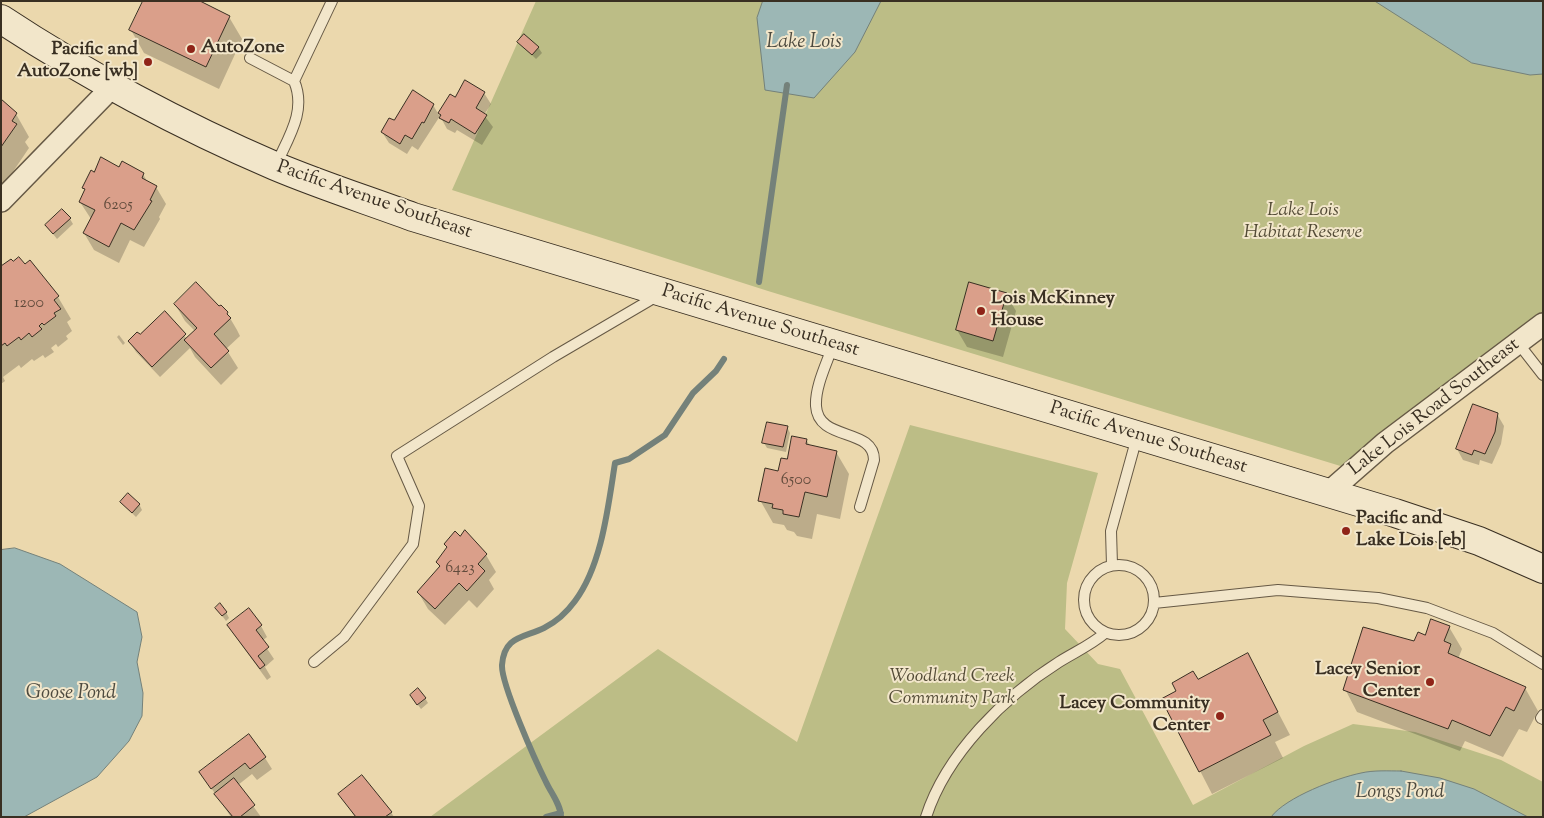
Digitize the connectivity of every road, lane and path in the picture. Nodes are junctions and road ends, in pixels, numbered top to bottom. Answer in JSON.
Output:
{"nodes":[{"id":1,"x":332,"y":1,"type":"edge"},
{"id":2,"x":1,"y":19,"type":"edge"},
{"id":3,"x":250,"y":58,"type":"dead end"},
{"id":4,"x":294,"y":81,"type":"junction"},
{"id":5,"x":112,"y":86,"type":"junction"},
{"id":6,"x":275,"y":166,"type":"junction"},
{"id":7,"x":1,"y":201,"type":"edge"},
{"id":8,"x":662,"y":292,"type":"junction"},
{"id":9,"x":1543,"y":324,"type":"edge"},
{"id":10,"x":1518,"y":343,"type":"junction"},
{"id":11,"x":833,"y":344,"type":"junction"},
{"id":12,"x":1543,"y":375,"type":"edge"},
{"id":13,"x":1138,"y":436,"type":"junction"},
{"id":14,"x":1328,"y":493,"type":"junction"},
{"id":15,"x":860,"y":507,"type":"dead end"},
{"id":16,"x":1112,"y":565,"type":"junction"},
{"id":17,"x":1543,"y":569,"type":"edge"},
{"id":18,"x":1154,"y":602,"type":"junction"},
{"id":19,"x":1105,"y":633,"type":"junction"},
{"id":20,"x":314,"y":662,"type":"dead end"},
{"id":21,"x":1543,"y":664,"type":"edge"},
{"id":22,"x":1543,"y":715,"type":"edge"},
{"id":23,"x":1543,"y":719,"type":"edge"},
{"id":24,"x":926,"y":817,"type":"edge"}],
"edges":[{"from":1,"to":4,"type":"lane"},
{"from":2,"to":5,"type":"main road","name":"Pacific Avenue Southeast"},
{"from":3,"to":4,"type":"lane"},
{"from":4,"to":6,"type":"lane"},
{"from":5,"to":6,"type":"main road","name":"Pacific Avenue Southeast"},
{"from":5,"to":7,"type":"street"},
{"from":6,"to":8,"type":"main road","name":"Pacific Avenue Southeast"},
{"from":8,"to":11,"type":"main road","name":"Pacific Avenue Southeast"},
{"from":8,"to":20,"type":"lane"},
{"from":9,"to":10,"type":"street","name":"Lake Lois Road Southeast"},
{"from":10,"to":12,"type":"lane"},
{"from":10,"to":14,"type":"street","name":"Lake Lois Road Southeast"},
{"from":11,"to":13,"type":"main road","name":"Pacific Avenue Southeast"},
{"from":11,"to":15,"type":"lane"},
{"from":13,"to":14,"type":"main road","name":"Pacific Avenue Southeast"},
{"from":13,"to":16,"type":"lane"},
{"from":14,"to":17,"type":"main road","name":"Pacific Avenue Southeast"},
{"from":16,"to":18,"type":"lane"},
{"from":16,"to":19,"type":"lane"},
{"from":18,"to":19,"type":"lane"},
{"from":18,"to":21,"type":"lane"},
{"from":19,"to":24,"type":"lane"},
{"from":22,"to":23,"type":"lane"}]}
